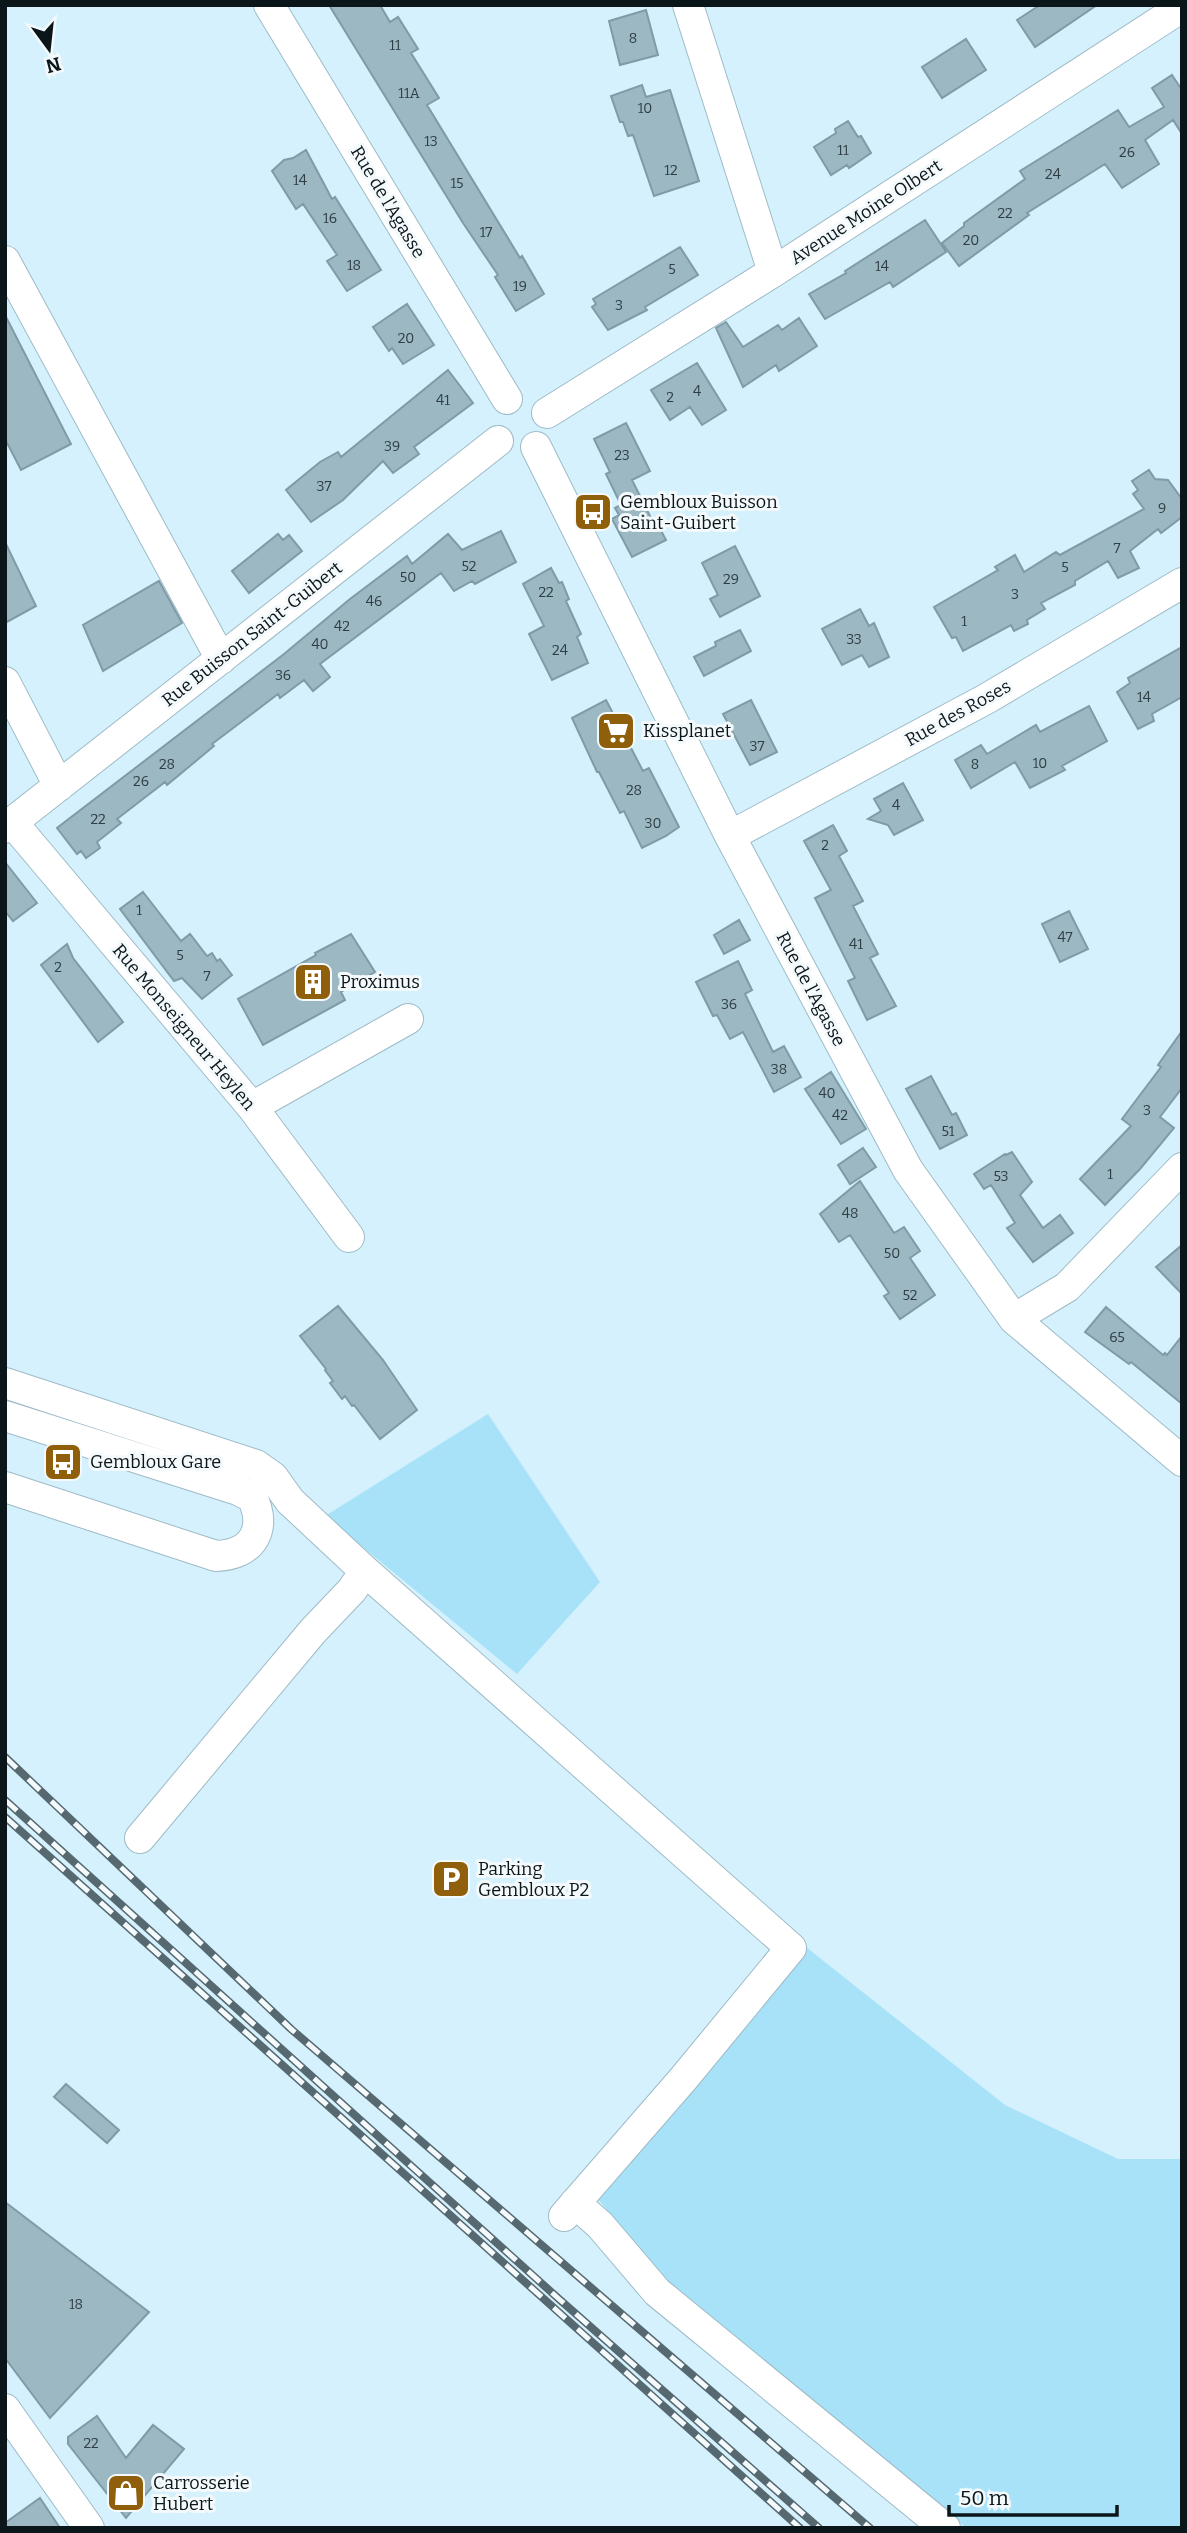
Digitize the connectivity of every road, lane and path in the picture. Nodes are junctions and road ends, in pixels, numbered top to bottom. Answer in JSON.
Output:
{"nodes":[{"id":1,"x":269,"y":5,"type":"edge"},
{"id":2,"x":688,"y":5,"type":"edge"},
{"id":3,"x":1182,"y":7,"type":"edge"},
{"id":4,"x":8,"y":272,"type":"edge"},
{"id":5,"x":773,"y":272,"type":"junction"},
{"id":6,"x":507,"y":399,"type":"junction"},
{"id":7,"x":547,"y":412,"type":"junction"},
{"id":8,"x":498,"y":440,"type":"junction"},
{"id":9,"x":536,"y":447,"type":"junction"},
{"id":10,"x":1182,"y":583,"type":"edge"},
{"id":11,"x":221,"y":659,"type":"junction"},
{"id":12,"x":5,"y":682,"type":"edge"},
{"id":13,"x":59,"y":786,"type":"junction"},
{"id":14,"x":9,"y":825,"type":"edge"},
{"id":15,"x":730,"y":836,"type":"junction"},
{"id":16,"x":408,"y":1019,"type":"dead end"},
{"id":17,"x":252,"y":1107,"type":"junction"},
{"id":18,"x":1182,"y":1168,"type":"edge"},
{"id":19,"x":349,"y":1237,"type":"dead end"},
{"id":20,"x":1014,"y":1319,"type":"junction"},
{"id":21,"x":5,"y":1383,"type":"edge"},
{"id":22,"x":5,"y":1416,"type":"edge"},
{"id":23,"x":1182,"y":1461,"type":"edge"},
{"id":24,"x":5,"y":1487,"type":"edge"},
{"id":25,"x":365,"y":1571,"type":"junction"},
{"id":26,"x":140,"y":1838,"type":"dead end"},
{"id":27,"x":5,"y":2409,"type":"edge"},
{"id":28,"x":89,"y":2528,"type":"edge"},
{"id":29,"x":946,"y":2528,"type":"edge"}],
"edges":[{"from":1,"to":6,"type":"street","name":"Rue de l'Agasse"},
{"from":2,"to":5,"type":"street"},
{"from":3,"to":5,"type":"street","name":"Avenue Moine Olbert"},
{"from":4,"to":11,"type":"street"},
{"from":5,"to":7,"type":"street","name":"Avenue Moine Olbert"},
{"from":6,"to":7,"type":"street"},
{"from":6,"to":8,"type":"street"},
{"from":7,"to":9,"type":"street"},
{"from":8,"to":9,"type":"street"},
{"from":8,"to":11,"type":"street","name":"Rue Buisson Saint-Guibert"},
{"from":9,"to":15,"type":"street","name":"Rue de l'Agasse"},
{"from":10,"to":15,"type":"street","name":"Rue des Roses"},
{"from":11,"to":13,"type":"street","name":"Rue Buisson Saint-Guibert"},
{"from":12,"to":13,"type":"street"},
{"from":13,"to":14,"type":"street","name":"Rue Buisson Saint-Guibert"},
{"from":14,"to":17,"type":"street","name":"Rue Monseigneur Heylen"},
{"from":15,"to":20,"type":"street","name":"Rue de l'Agasse"},
{"from":16,"to":17,"type":"street"},
{"from":17,"to":19,"type":"street","name":"Rue Monseigneur Heylen"},
{"from":18,"to":20,"type":"street"},
{"from":20,"to":23,"type":"street","name":"Rue de l'Agasse"},
{"from":21,"to":25,"type":"street"},
{"from":22,"to":24,"type":"street"},
{"from":25,"to":26,"type":"street"},
{"from":25,"to":29,"type":"street"},
{"from":27,"to":28,"type":"street"}]}
